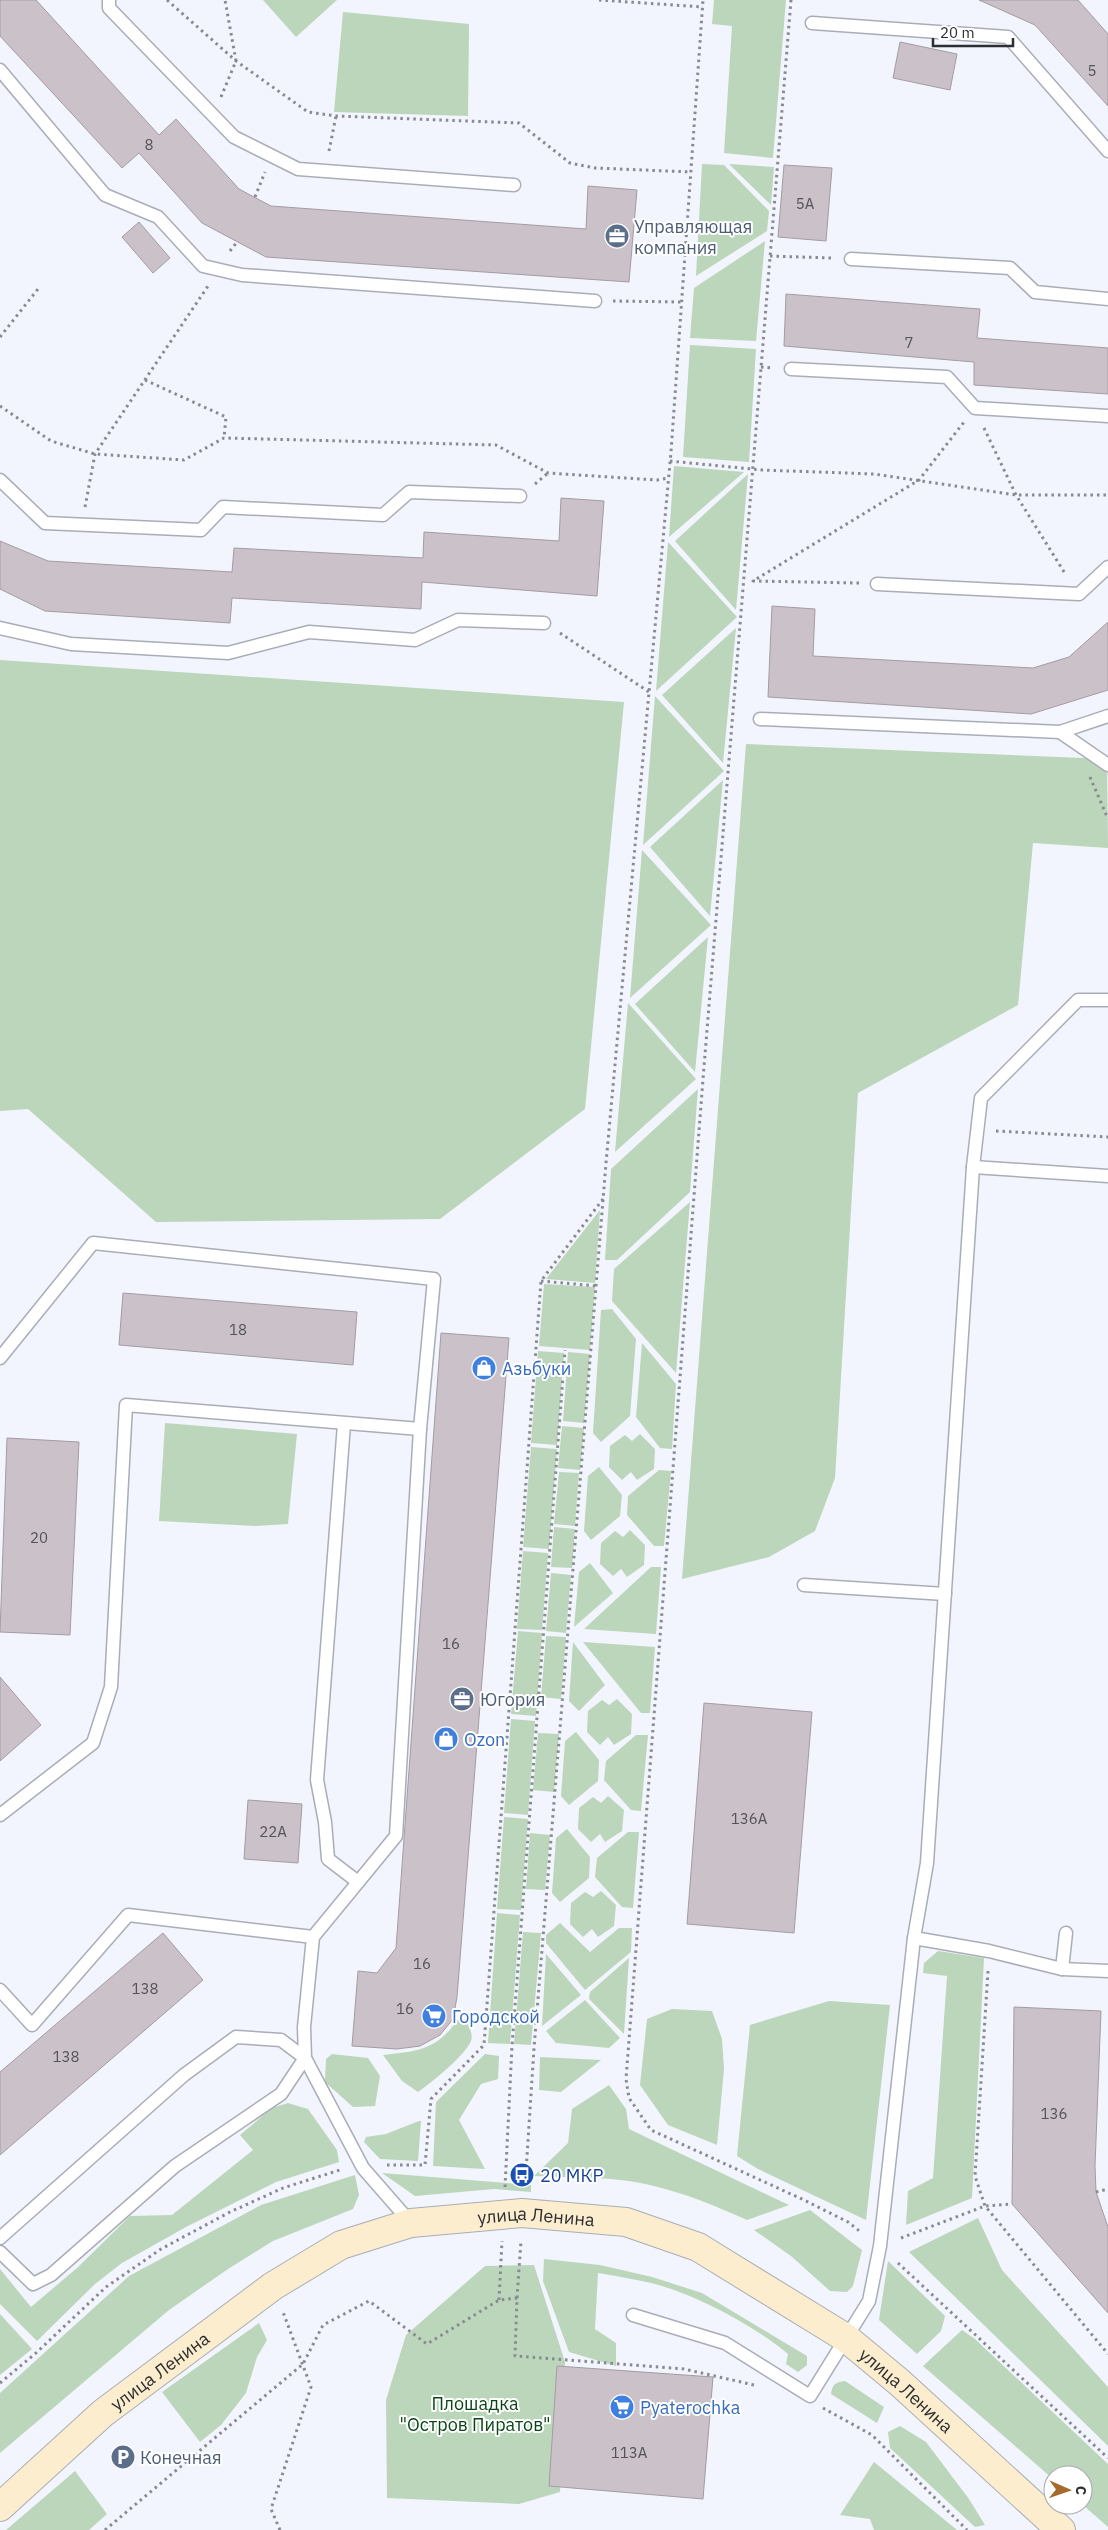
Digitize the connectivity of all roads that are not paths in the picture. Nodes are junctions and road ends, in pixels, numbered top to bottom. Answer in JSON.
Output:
{"nodes":[{"id":1,"x":109,"y":0,"type":"edge"},
{"id":2,"x":812,"y":23,"type":"dead end"},
{"id":3,"x":0,"y":70,"type":"edge"},
{"id":4,"x":1108,"y":151,"type":"edge"},
{"id":5,"x":514,"y":184,"type":"dead end"},
{"id":6,"x":851,"y":259,"type":"road end"},
{"id":7,"x":1108,"y":299,"type":"edge"},
{"id":8,"x":595,"y":301,"type":"road end"},
{"id":9,"x":790,"y":369,"type":"dead end"},
{"id":10,"x":1108,"y":416,"type":"edge"},
{"id":11,"x":0,"y":480,"type":"edge"},
{"id":12,"x":520,"y":496,"type":"dead end"},
{"id":13,"x":1108,"y":567,"type":"edge"},
{"id":14,"x":878,"y":584,"type":"road end"},
{"id":15,"x":544,"y":623,"type":"road end"},
{"id":16,"x":0,"y":628,"type":"edge"},
{"id":17,"x":1108,"y":716,"type":"edge"},
{"id":18,"x":760,"y":719,"type":"dead end"},
{"id":19,"x":1060,"y":732,"type":"junction"},
{"id":20,"x":1108,"y":765,"type":"edge"},
{"id":21,"x":1108,"y":1000,"type":"edge"},
{"id":22,"x":973,"y":1167,"type":"junction"},
{"id":23,"x":1108,"y":1176,"type":"edge"},
{"id":24,"x":0,"y":1358,"type":"edge"},
{"id":25,"x":344,"y":1424,"type":"junction"},
{"id":26,"x":420,"y":1429,"type":"junction"},
{"id":27,"x":804,"y":1585,"type":"dead end"},
{"id":28,"x":945,"y":1594,"type":"junction"},
{"id":29,"x":0,"y":1815,"type":"edge"},
{"id":30,"x":358,"y":1882,"type":"junction"},
{"id":31,"x":1066,"y":1932,"type":"dead end"},
{"id":32,"x":313,"y":1937,"type":"junction"},
{"id":33,"x":914,"y":1938,"type":"junction"},
{"id":34,"x":1062,"y":1969,"type":"junction"},
{"id":35,"x":1108,"y":1971,"type":"edge"},
{"id":36,"x":0,"y":1990,"type":"edge"},
{"id":37,"x":305,"y":2058,"type":"junction"},
{"id":38,"x":411,"y":2223,"type":"junction"},
{"id":39,"x":0,"y":2238,"type":"edge"},
{"id":40,"x":0,"y":2252,"type":"edge"},
{"id":41,"x":632,"y":2315,"type":"dead end"},
{"id":42,"x":846,"y":2338,"type":"junction"},
{"id":43,"x":0,"y":2507,"type":"edge"},
{"id":44,"x":1062,"y":2530,"type":"edge"}],
"edges":[{"from":1,"to":5,"type":"lane"},
{"from":2,"to":4,"type":"lane"},
{"from":3,"to":8,"type":"lane"},
{"from":6,"to":7,"type":"lane"},
{"from":9,"to":10,"type":"lane"},
{"from":11,"to":12,"type":"lane"},
{"from":13,"to":14,"type":"lane"},
{"from":15,"to":16,"type":"lane"},
{"from":17,"to":19,"type":"lane"},
{"from":18,"to":19,"type":"lane"},
{"from":19,"to":20,"type":"lane"},
{"from":21,"to":22,"type":"lane"},
{"from":22,"to":23,"type":"lane"},
{"from":22,"to":28,"type":"lane"},
{"from":24,"to":26,"type":"lane"},
{"from":25,"to":26,"type":"lane"},
{"from":25,"to":29,"type":"lane"},
{"from":25,"to":30,"type":"lane"},
{"from":26,"to":30,"type":"lane"},
{"from":27,"to":28,"type":"lane"},
{"from":28,"to":33,"type":"lane"},
{"from":30,"to":32,"type":"lane"},
{"from":31,"to":34,"type":"lane"},
{"from":32,"to":36,"type":"lane"},
{"from":32,"to":37,"type":"lane"},
{"from":33,"to":34,"type":"lane"},
{"from":33,"to":42,"type":"lane"},
{"from":34,"to":35,"type":"lane"},
{"from":37,"to":38,"type":"lane"},
{"from":37,"to":39,"type":"lane"},
{"from":37,"to":40,"type":"lane"},
{"from":38,"to":42,"type":"main road","name":"улица Ленина"},
{"from":38,"to":43,"type":"main road","name":"улица Ленина"},
{"from":41,"to":42,"type":"lane"},
{"from":42,"to":44,"type":"main road","name":"улица Ленина"}]}
